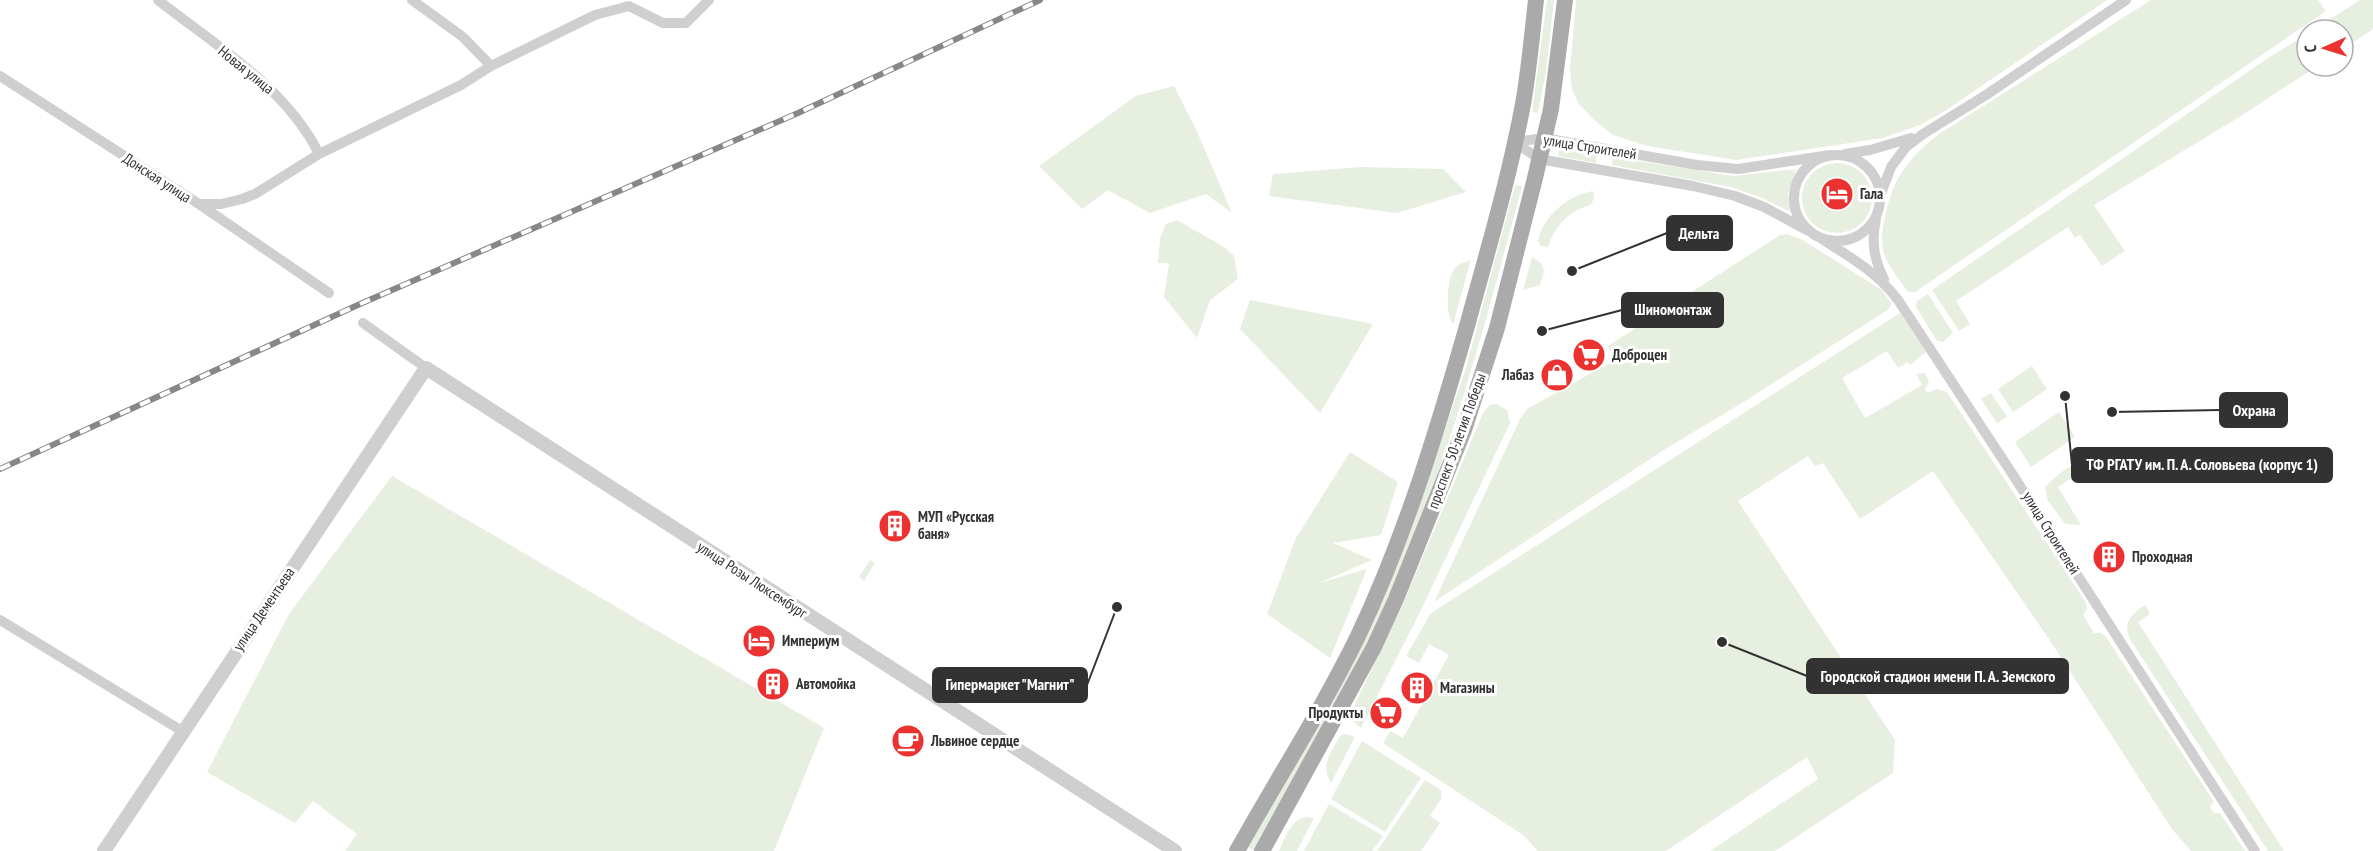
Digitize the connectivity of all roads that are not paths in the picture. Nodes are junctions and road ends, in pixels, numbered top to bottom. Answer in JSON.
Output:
{"nodes":[{"id":1,"x":158,"y":0,"type":"edge"},
{"id":2,"x":412,"y":0,"type":"edge"},
{"id":3,"x":710,"y":0,"type":"edge"},
{"id":4,"x":1536,"y":0,"type":"edge"},
{"id":5,"x":1565,"y":0,"type":"edge"},
{"id":6,"x":2126,"y":0,"type":"edge"},
{"id":7,"x":491,"y":66,"type":"junction"},
{"id":8,"x":0,"y":76,"type":"edge"},
{"id":9,"x":1923,"y":134,"type":"junction"},
{"id":10,"x":1544,"y":138,"type":"junction"},
{"id":11,"x":1515,"y":142,"type":"junction"},
{"id":12,"x":319,"y":154,"type":"junction"},
{"id":13,"x":1835,"y":154,"type":"junction"},
{"id":14,"x":1539,"y":159,"type":"junction"},
{"id":15,"x":1880,"y":196,"type":"junction"},
{"id":16,"x":199,"y":204,"type":"junction"},
{"id":17,"x":1877,"y":214,"type":"junction"},
{"id":18,"x":1807,"y":230,"type":"junction"},
{"id":19,"x":1822,"y":238,"type":"junction"},
{"id":20,"x":1887,"y":285,"type":"junction"},
{"id":21,"x":329,"y":293,"type":"dead end"},
{"id":22,"x":363,"y":323,"type":"dead end"},
{"id":23,"x":426,"y":368,"type":"junction"},
{"id":24,"x":0,"y":620,"type":"edge"},
{"id":25,"x":182,"y":731,"type":"junction"},
{"id":26,"x":104,"y":851,"type":"edge"},
{"id":27,"x":1175,"y":851,"type":"edge"},
{"id":28,"x":1237,"y":851,"type":"edge"},
{"id":29,"x":1263,"y":851,"type":"edge"},
{"id":30,"x":2255,"y":851,"type":"edge"}],
"edges":[{"from":1,"to":12,"type":"street","name":"Новая улица"},
{"from":2,"to":7,"type":"street"},
{"from":3,"to":7,"type":"street"},
{"from":4,"to":11,"type":"main road","name":"проспект 50-летия Победы"},
{"from":5,"to":10,"type":"main road","name":"проспект 50-летия Победы"},
{"from":6,"to":9,"type":"street"},
{"from":7,"to":12,"type":"street"},
{"from":8,"to":16,"type":"street","name":"Донская улица"},
{"from":9,"to":13,"type":"street","name":"улица Строителей"},
{"from":9,"to":15,"type":"street"},
{"from":10,"to":11,"type":"street","name":"улица Строителей"},
{"from":10,"to":13,"type":"street","name":"улица Строителей"},
{"from":10,"to":14,"type":"main road","name":"проспект 50-летия Победы"},
{"from":11,"to":14,"type":"street","name":"улица Строителей"},
{"from":11,"to":28,"type":"main road","name":"проспект 50-летия Победы"},
{"from":12,"to":16,"type":"street"},
{"from":13,"to":15,"type":"street"},
{"from":13,"to":18,"type":"street"},
{"from":14,"to":18,"type":"street","name":"улица Строителей"},
{"from":14,"to":29,"type":"main road","name":"проспект 50-летия Победы"},
{"from":15,"to":17,"type":"street"},
{"from":16,"to":21,"type":"street","name":"Донская улица"},
{"from":17,"to":19,"type":"street"},
{"from":17,"to":20,"type":"street"},
{"from":18,"to":19,"type":"street"},
{"from":19,"to":20,"type":"street","name":"улица Строителей"},
{"from":20,"to":30,"type":"street","name":"улица Строителей"},
{"from":22,"to":23,"type":"street","name":"улица Розы Люксембург"},
{"from":23,"to":25,"type":"street","name":"улица Дементьева"},
{"from":23,"to":27,"type":"street","name":"улица Розы Люксембург"},
{"from":24,"to":25,"type":"street"},
{"from":25,"to":26,"type":"street","name":"улица Дементьева"}]}
